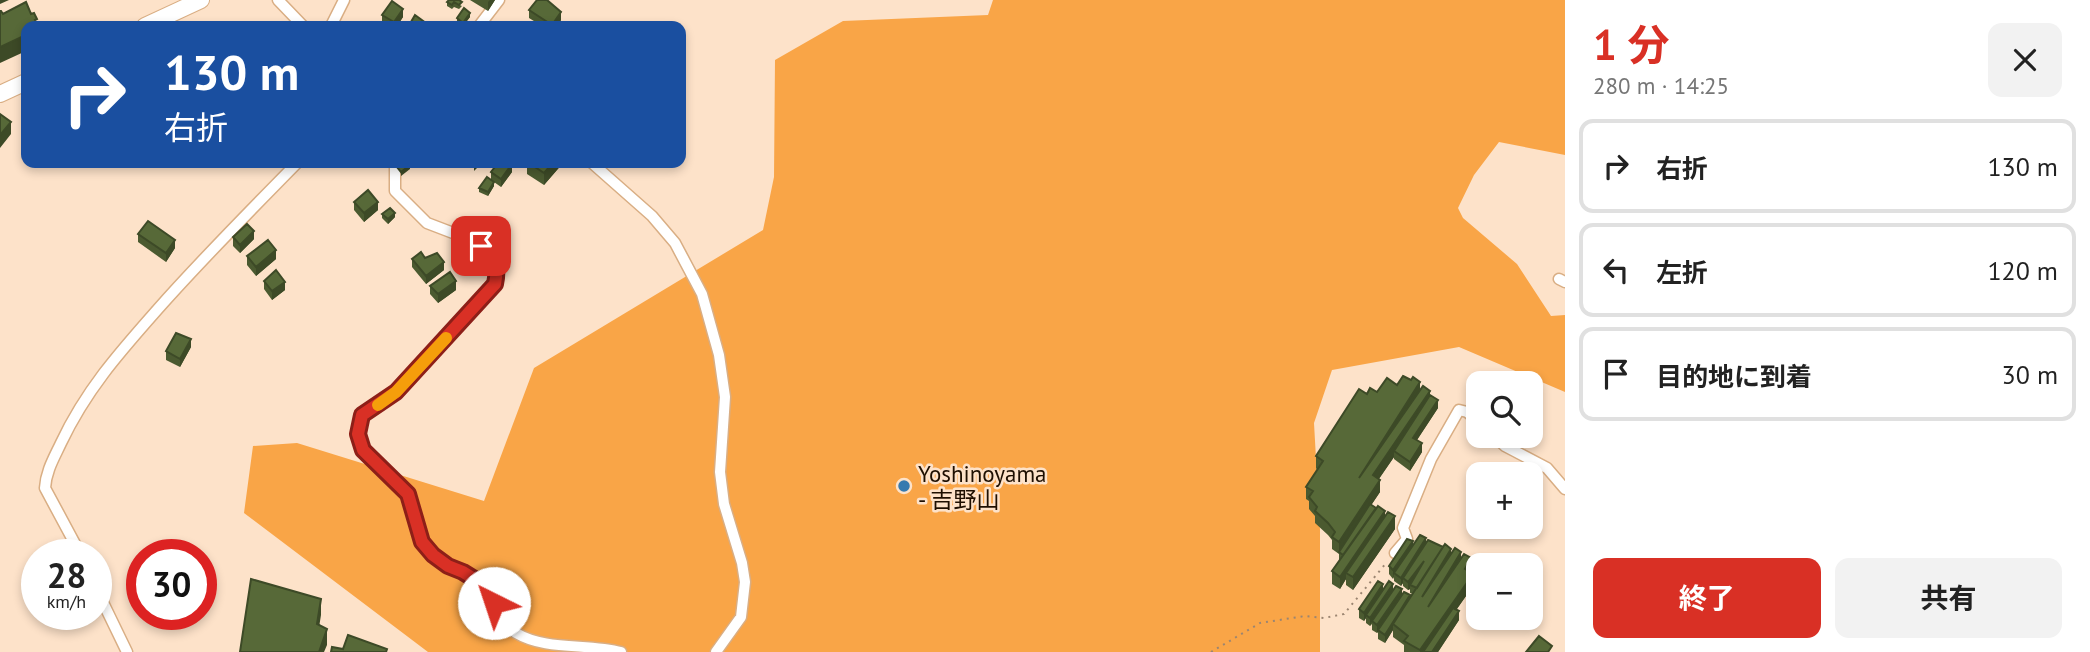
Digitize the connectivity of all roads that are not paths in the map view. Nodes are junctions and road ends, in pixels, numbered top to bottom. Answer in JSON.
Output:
{"nodes":[{"id":1,"x":201,"y":0,"type":"edge"},
{"id":2,"x":278,"y":0,"type":"edge"},
{"id":3,"x":344,"y":0,"type":"edge"},
{"id":4,"x":499,"y":0,"type":"edge"},
{"id":5,"x":156,"y":21,"type":"edge"},
{"id":6,"x":298,"y":21,"type":"edge"},
{"id":7,"x":334,"y":21,"type":"edge"},
{"id":8,"x":483,"y":21,"type":"edge"},
{"id":9,"x":21,"y":84,"type":"edge"},
{"id":10,"x":0,"y":94,"type":"edge"},
{"id":11,"x":292,"y":168,"type":"edge"},
{"id":12,"x":395,"y":168,"type":"edge"},
{"id":13,"x":598,"y":168,"type":"edge"},
{"id":14,"x":1466,"y":412,"type":"edge"},
{"id":15,"x":1508,"y":448,"type":"edge"},
{"id":16,"x":1565,"y":489,"type":"edge"},
{"id":17,"x":73,"y":539,"type":"edge"},
{"id":18,"x":1395,"y":553,"type":"edge"},
{"id":19,"x":112,"y":621,"type":"edge"},
{"id":20,"x":127,"y":652,"type":"edge"},
{"id":21,"x":621,"y":652,"type":"edge"},
{"id":22,"x":716,"y":652,"type":"edge"}],
"edges":[{"from":1,"to":5,"type":"main road"},
{"from":2,"to":6,"type":"street"},
{"from":3,"to":7,"type":"street"},
{"from":4,"to":8,"type":"street"},
{"from":9,"to":10,"type":"main road"},
{"from":11,"to":17,"type":"street"},
{"from":12,"to":21,"type":"street"},
{"from":13,"to":22,"type":"street"},
{"from":14,"to":18,"type":"street"},
{"from":15,"to":16,"type":"street"},
{"from":19,"to":20,"type":"street"}]}
